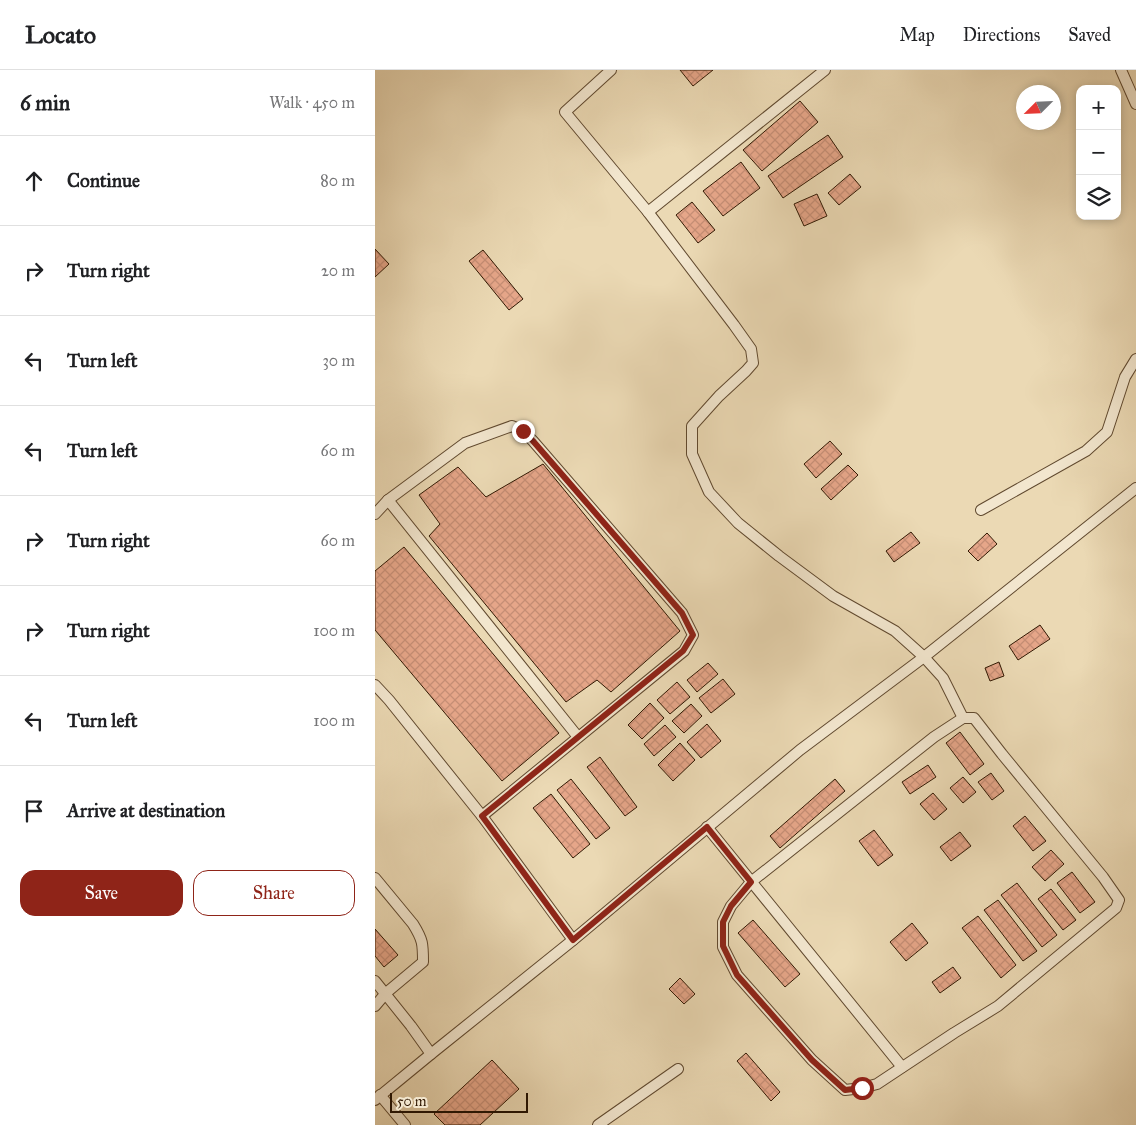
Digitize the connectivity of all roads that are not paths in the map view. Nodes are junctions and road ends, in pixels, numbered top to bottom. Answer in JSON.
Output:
{"nodes":[{"id":1,"x":611,"y":70,"type":"edge"},
{"id":2,"x":825,"y":70,"type":"edge"},
{"id":3,"x":1121,"y":70,"type":"edge"},
{"id":4,"x":1136,"y":104,"type":"edge"},
{"id":5,"x":648,"y":212,"type":"junction"},
{"id":6,"x":1136,"y":359,"type":"edge"},
{"id":7,"x":1136,"y":488,"type":"edge"},
{"id":8,"x":388,"y":500,"type":"junction"},
{"id":9,"x":981,"y":510,"type":"dead end"},
{"id":10,"x":375,"y":514,"type":"edge"},
{"id":11,"x":924,"y":657,"type":"junction"},
{"id":12,"x":375,"y":685,"type":"edge"},
{"id":13,"x":963,"y":718,"type":"junction"},
{"id":14,"x":578,"y":737,"type":"junction"},
{"id":15,"x":482,"y":816,"type":"junction"},
{"id":16,"x":707,"y":827,"type":"junction"},
{"id":17,"x":375,"y":878,"type":"edge"},
{"id":18,"x":751,"y":882,"type":"junction"},
{"id":19,"x":573,"y":940,"type":"junction"},
{"id":20,"x":375,"y":981,"type":"edge"},
{"id":21,"x":386,"y":993,"type":"junction"},
{"id":22,"x":375,"y":1006,"type":"edge"},
{"id":23,"x":431,"y":1054,"type":"junction"},
{"id":24,"x":902,"y":1067,"type":"junction"},
{"id":25,"x":678,"y":1069,"type":"dead end"},
{"id":26,"x":377,"y":1098,"type":"edge"},
{"id":27,"x":405,"y":1125,"type":"edge"},
{"id":28,"x":598,"y":1125,"type":"edge"}],
"edges":[{"from":1,"to":5,"type":"lane"},
{"from":2,"to":5,"type":"lane"},
{"from":3,"to":4,"type":"lane"},
{"from":5,"to":11,"type":"lane"},
{"from":6,"to":9,"type":"lane"},
{"from":7,"to":11,"type":"lane"},
{"from":8,"to":10,"type":"lane"},
{"from":8,"to":14,"type":"lane"},
{"from":8,"to":14,"type":"lane"},
{"from":11,"to":13,"type":"lane"},
{"from":11,"to":16,"type":"lane"},
{"from":12,"to":15,"type":"lane"},
{"from":13,"to":18,"type":"lane"},
{"from":13,"to":24,"type":"lane"},
{"from":14,"to":15,"type":"lane"},
{"from":15,"to":19,"type":"lane"},
{"from":16,"to":18,"type":"lane"},
{"from":16,"to":19,"type":"lane"},
{"from":17,"to":21,"type":"lane"},
{"from":18,"to":24,"type":"lane"},
{"from":18,"to":24,"type":"lane"},
{"from":19,"to":23,"type":"lane"},
{"from":20,"to":21,"type":"lane"},
{"from":21,"to":22,"type":"lane"},
{"from":21,"to":23,"type":"lane"},
{"from":23,"to":26,"type":"lane"},
{"from":25,"to":28,"type":"lane"},
{"from":26,"to":27,"type":"lane"}]}
